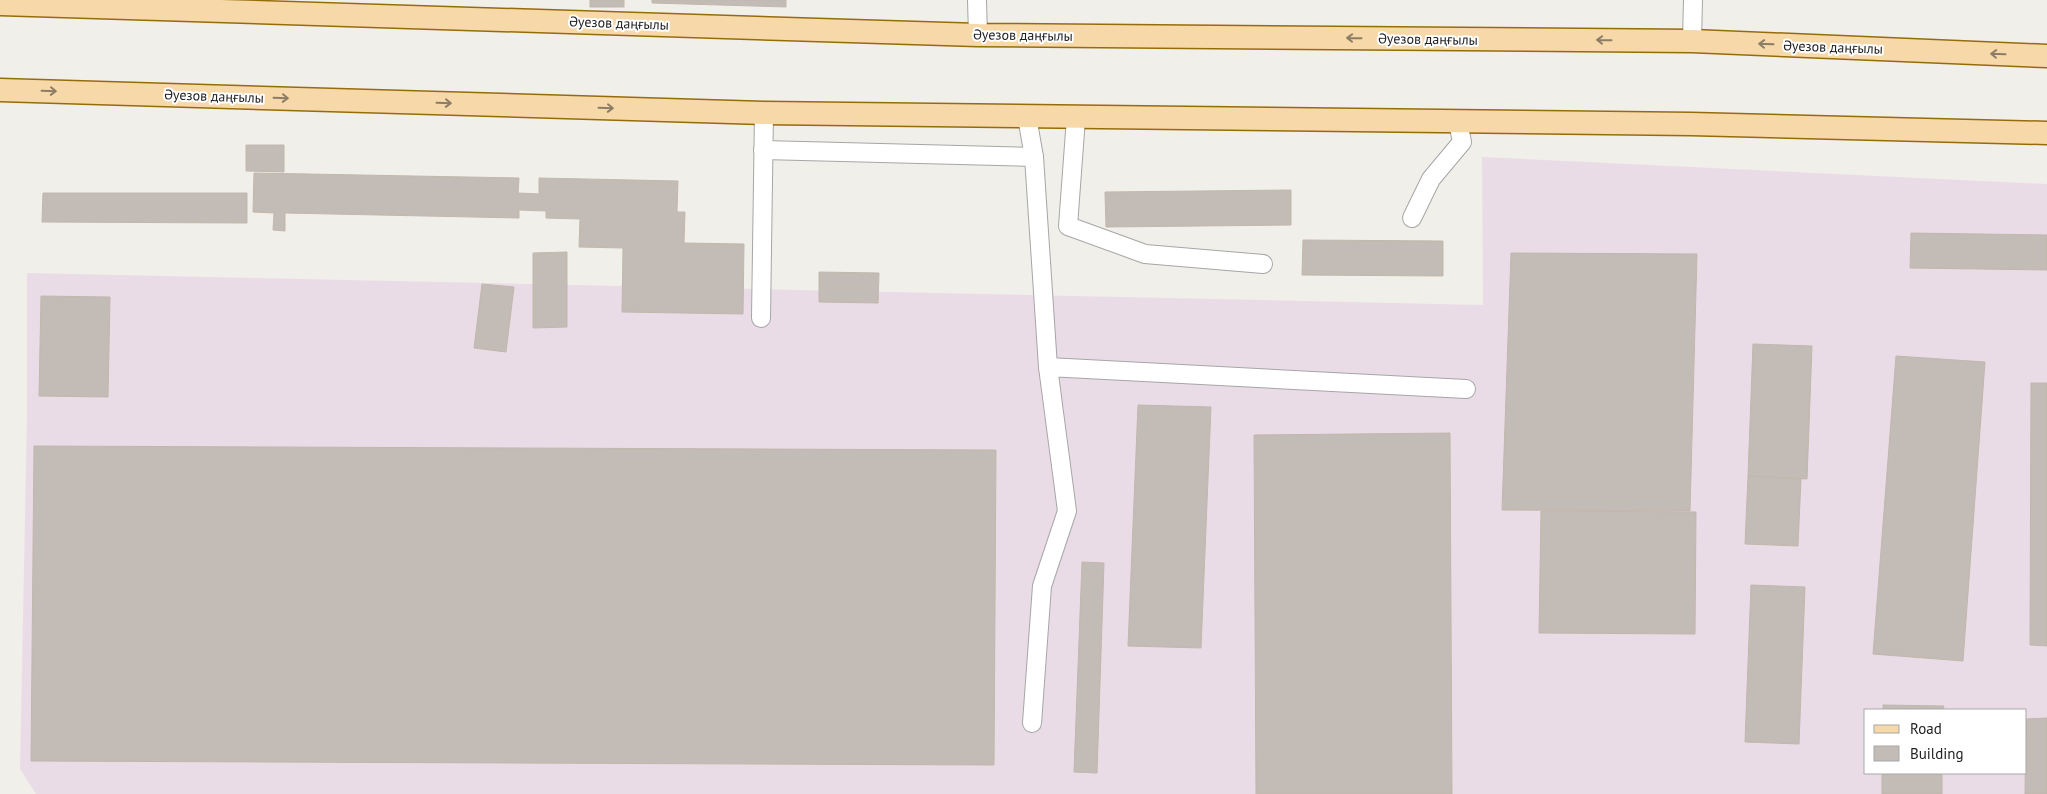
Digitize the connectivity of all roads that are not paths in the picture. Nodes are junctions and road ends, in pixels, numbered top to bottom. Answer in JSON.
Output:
{"nodes":[{"id":1,"x":978,"y":0,"type":"edge"},
{"id":2,"x":1693,"y":0,"type":"edge"},
{"id":3,"x":0,"y":4,"type":"edge"},
{"id":4,"x":978,"y":35,"type":"junction"},
{"id":5,"x":1692,"y":41,"type":"junction"},
{"id":6,"x":2047,"y":56,"type":"edge"},
{"id":7,"x":0,"y":90,"type":"edge"},
{"id":8,"x":764,"y":113,"type":"junction"},
{"id":9,"x":1027,"y":117,"type":"junction"},
{"id":10,"x":1076,"y":118,"type":"junction"},
{"id":11,"x":1458,"y":122,"type":"junction"},
{"id":12,"x":2047,"y":134,"type":"edge"},
{"id":13,"x":763,"y":150,"type":"junction"},
{"id":14,"x":1034,"y":157,"type":"junction"},
{"id":15,"x":1412,"y":218,"type":"dead end"},
{"id":16,"x":1263,"y":264,"type":"dead end"},
{"id":17,"x":761,"y":318,"type":"dead end"},
{"id":18,"x":1048,"y":367,"type":"junction"},
{"id":19,"x":1466,"y":389,"type":"dead end"},
{"id":20,"x":1032,"y":723,"type":"dead end"}],
"edges":[{"from":1,"to":4,"type":"lane"},
{"from":2,"to":5,"type":"lane"},
{"from":3,"to":4,"type":"main road","name":"Әуезов даңғылы"},
{"from":5,"to":4,"type":"main road","name":"Әуезов даңғылы","one_way":true},
{"from":6,"to":5,"type":"main road","name":"Әуезов даңғылы","one_way":true},
{"from":7,"to":8,"type":"main road","name":"Әуезов даңғылы","one_way":true},
{"from":8,"to":9,"type":"main road","name":"Әуезов даңғылы"},
{"from":8,"to":13,"type":"lane"},
{"from":9,"to":10,"type":"main road","name":"Әуезов даңғылы"},
{"from":9,"to":14,"type":"lane"},
{"from":10,"to":11,"type":"main road","name":"Әуезов даңғылы"},
{"from":10,"to":16,"type":"lane"},
{"from":11,"to":12,"type":"main road","name":"Әуезов даңғылы"},
{"from":11,"to":15,"type":"lane"},
{"from":13,"to":14,"type":"lane"},
{"from":13,"to":17,"type":"lane"},
{"from":14,"to":18,"type":"lane"},
{"from":18,"to":19,"type":"lane"},
{"from":18,"to":20,"type":"lane"}]}
